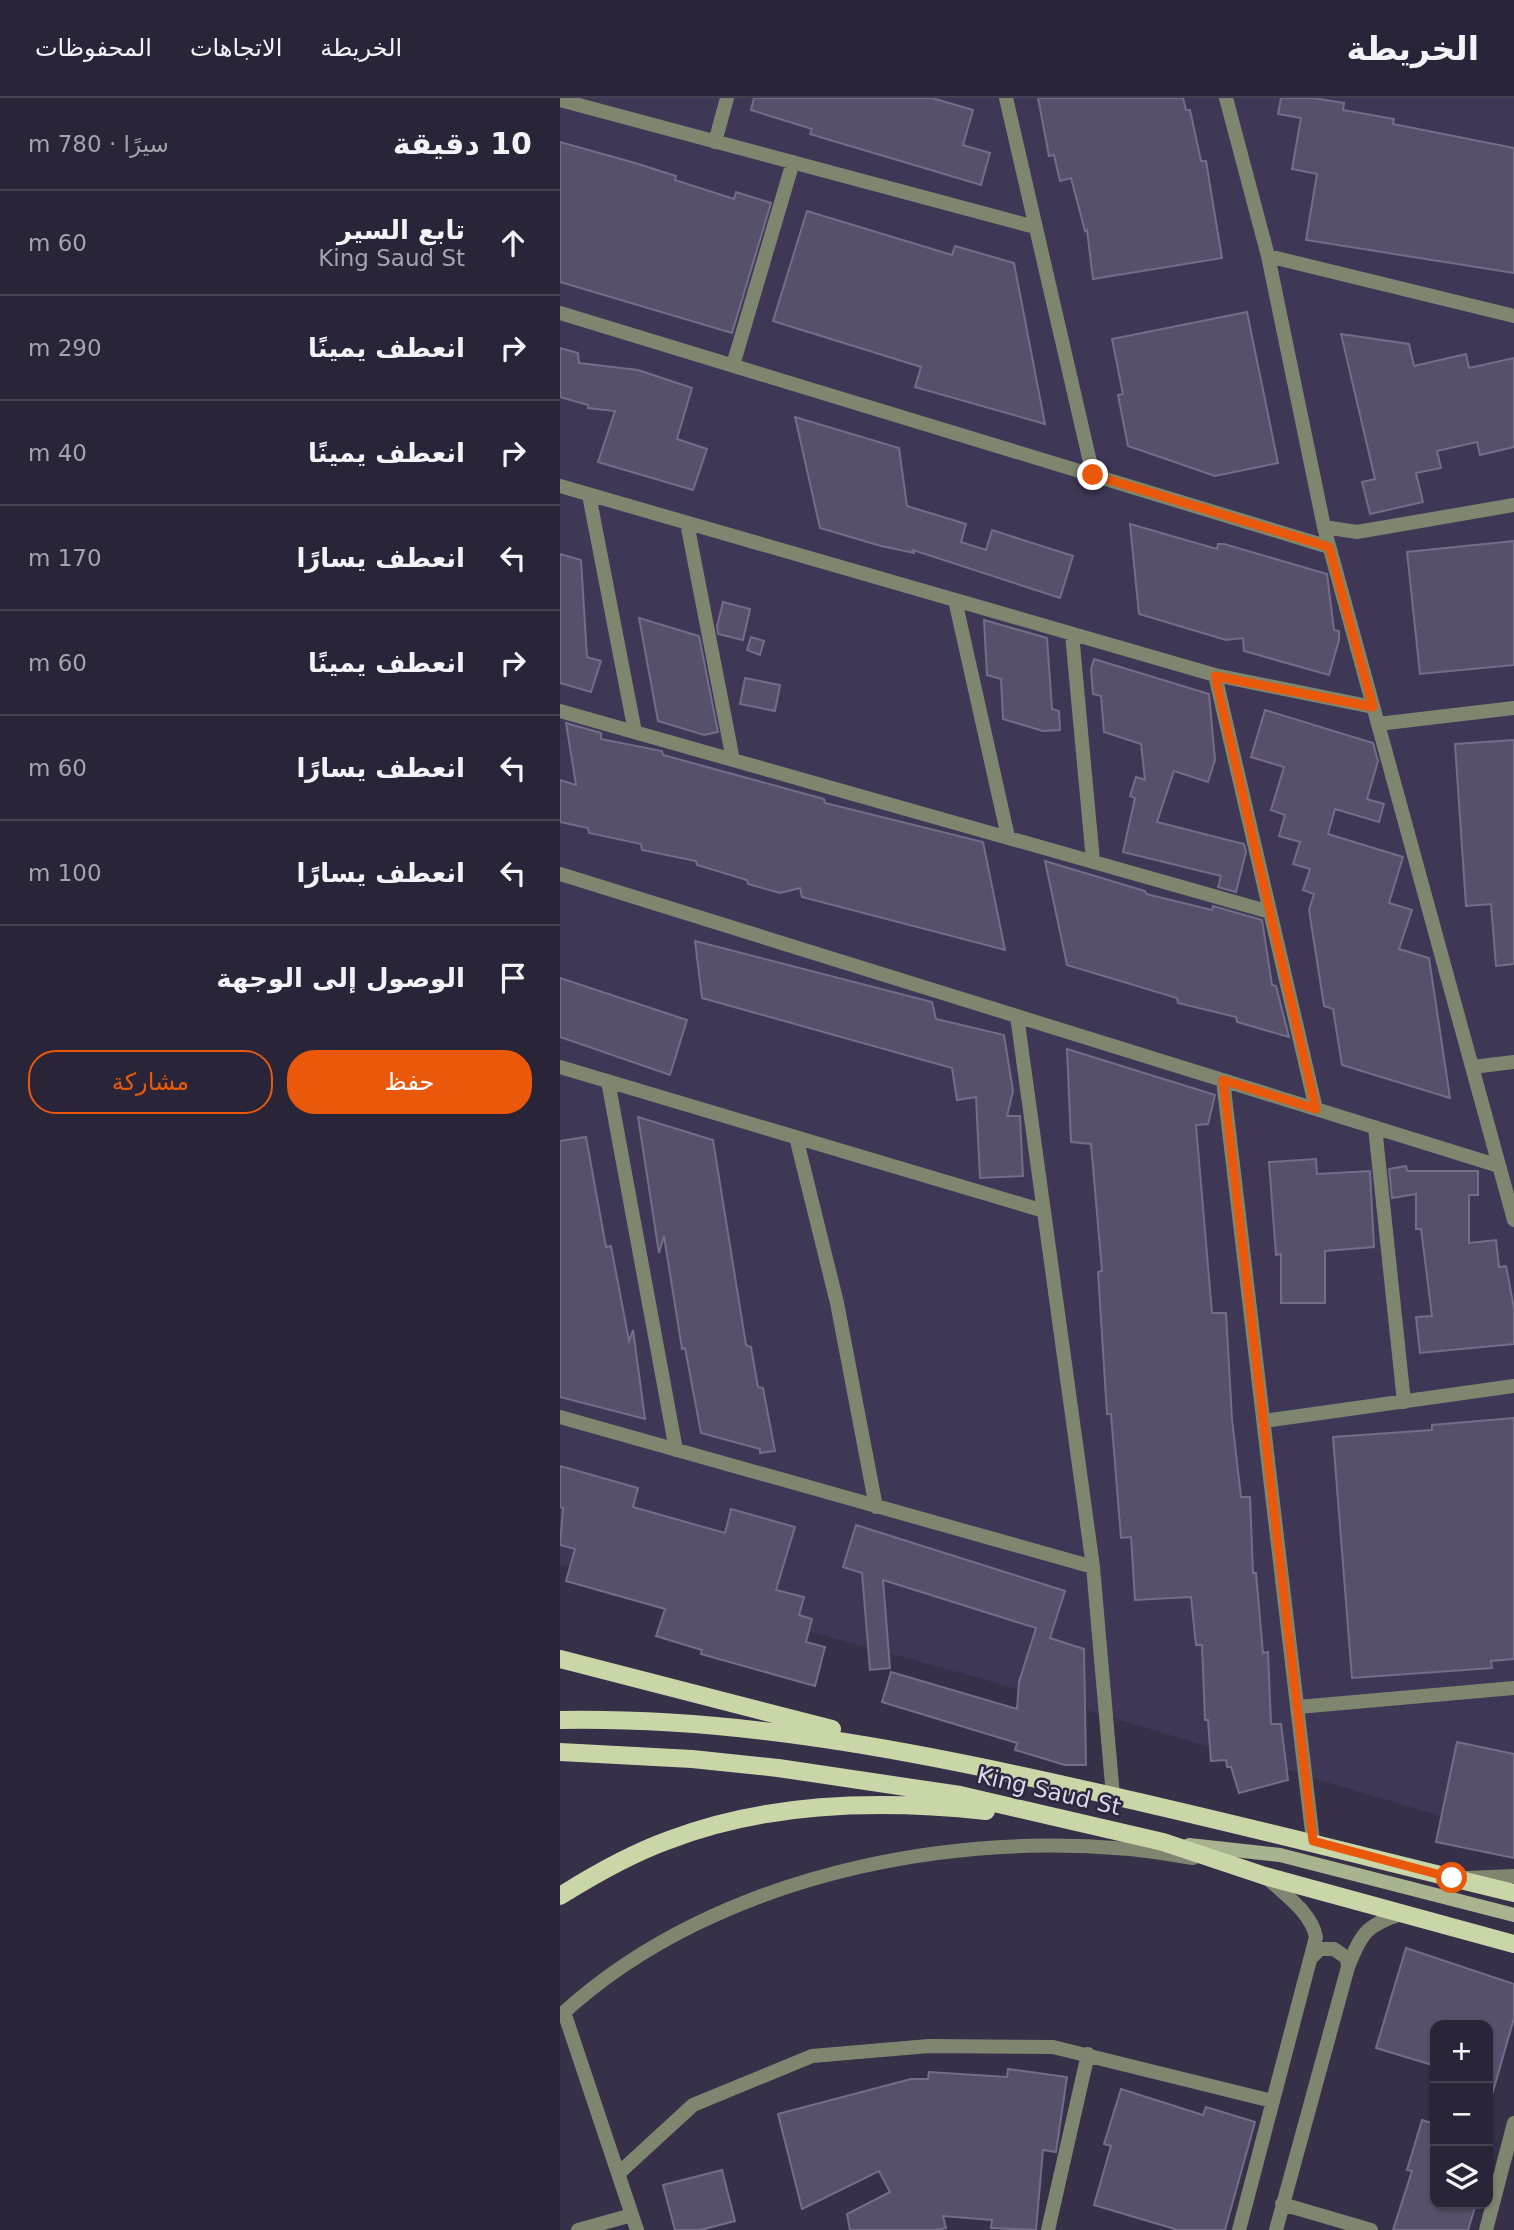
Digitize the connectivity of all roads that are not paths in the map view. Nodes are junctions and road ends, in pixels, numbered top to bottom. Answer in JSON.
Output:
{"nodes":[{"id":1,"x":727,"y":98,"type":"edge"},
{"id":2,"x":1006,"y":98,"type":"edge"},
{"id":3,"x":1226,"y":98,"type":"edge"},
{"id":4,"x":560,"y":100,"type":"edge"},
{"id":5,"x":608,"y":105,"type":"edge"},
{"id":6,"x":715,"y":142,"type":"junction"},
{"id":7,"x":793,"y":162,"type":"junction"},
{"id":8,"x":1035,"y":227,"type":"junction"},
{"id":9,"x":1268,"y":256,"type":"junction"},
{"id":10,"x":560,"y":313,"type":"edge"},
{"id":11,"x":1514,"y":316,"type":"edge"},
{"id":12,"x":733,"y":365,"type":"junction"},
{"id":13,"x":1093,"y":475,"type":"junction"},
{"id":14,"x":560,"y":486,"type":"edge"},
{"id":15,"x":589,"y":495,"type":"junction"},
{"id":16,"x":1514,"y":505,"type":"edge"},
{"id":17,"x":687,"y":523,"type":"junction"},
{"id":18,"x":1324,"y":527,"type":"junction"},
{"id":19,"x":1329,"y":547,"type":"junction"},
{"id":20,"x":955,"y":600,"type":"junction"},
{"id":21,"x":1072,"y":634,"type":"junction"},
{"id":22,"x":1215,"y":676,"type":"junction"},
{"id":23,"x":1373,"y":707,"type":"junction"},
{"id":24,"x":1514,"y":708,"type":"edge"},
{"id":25,"x":560,"y":711,"type":"edge"},
{"id":26,"x":1378,"y":724,"type":"junction"},
{"id":27,"x":635,"y":732,"type":"junction"},
{"id":28,"x":733,"y":760,"type":"junction"},
{"id":29,"x":1008,"y":837,"type":"junction"},
{"id":30,"x":1093,"y":861,"type":"junction"},
{"id":31,"x":560,"y":874,"type":"edge"},
{"id":32,"x":1270,"y":912,"type":"junction"},
{"id":33,"x":1017,"y":1016,"type":"junction"},
{"id":34,"x":1514,"y":1062,"type":"edge"},
{"id":35,"x":560,"y":1067,"type":"edge"},
{"id":36,"x":1472,"y":1067,"type":"junction"},
{"id":37,"x":1223,"y":1080,"type":"junction"},
{"id":38,"x":608,"y":1082,"type":"junction"},
{"id":39,"x":1316,"y":1109,"type":"junction"},
{"id":40,"x":1375,"y":1127,"type":"junction"},
{"id":41,"x":796,"y":1137,"type":"junction"},
{"id":42,"x":1499,"y":1166,"type":"junction"},
{"id":43,"x":1044,"y":1211,"type":"junction"},
{"id":44,"x":1514,"y":1220,"type":"edge"},
{"id":45,"x":1514,"y":1386,"type":"edge"},
{"id":46,"x":1404,"y":1402,"type":"junction"},
{"id":47,"x":560,"y":1417,"type":"edge"},
{"id":48,"x":1264,"y":1422,"type":"junction"},
{"id":49,"x":676,"y":1450,"type":"junction"},
{"id":50,"x":876,"y":1507,"type":"junction"},
{"id":51,"x":1093,"y":1567,"type":"junction"},
{"id":52,"x":560,"y":1659,"type":"edge"},
{"id":53,"x":1514,"y":1688,"type":"edge"},
{"id":54,"x":1298,"y":1707,"type":"junction"},
{"id":55,"x":560,"y":1720,"type":"edge"},
{"id":56,"x":560,"y":1752,"type":"edge"},
{"id":57,"x":944,"y":1758,"type":"junction"},
{"id":58,"x":1113,"y":1796,"type":"junction"},
{"id":59,"x":1088,"y":1826,"type":"junction"},
{"id":60,"x":1313,"y":1841,"type":"junction"},
{"id":61,"x":1163,"y":1842,"type":"junction"},
{"id":62,"x":1229,"y":1865,"type":"junction"},
{"id":63,"x":1265,"y":1876,"type":"junction"},
{"id":64,"x":1514,"y":1876,"type":"edge"},
{"id":65,"x":1452,"y":1878,"type":"junction"},
{"id":66,"x":1514,"y":1893,"type":"edge"},
{"id":67,"x":560,"y":1896,"type":"edge"},
{"id":68,"x":1401,"y":1914,"type":"junction"},
{"id":69,"x":1514,"y":1915,"type":"edge"},
{"id":70,"x":1514,"y":1944,"type":"edge"},
{"id":71,"x":1313,"y":1956,"type":"junction"},
{"id":72,"x":1348,"y":1967,"type":"junction"},
{"id":73,"x":562,"y":2014,"type":"edge"},
{"id":74,"x":1088,"y":2054,"type":"junction"},
{"id":75,"x":1272,"y":2101,"type":"junction"},
{"id":76,"x":1514,"y":2123,"type":"edge"},
{"id":77,"x":618,"y":2173,"type":"junction"},
{"id":78,"x":1282,"y":2204,"type":"junction"},
{"id":79,"x":632,"y":2215,"type":"junction"},
{"id":80,"x":578,"y":2230,"type":"edge"},
{"id":81,"x":638,"y":2230,"type":"edge"},
{"id":82,"x":1048,"y":2230,"type":"edge"},
{"id":83,"x":1239,"y":2230,"type":"edge"},
{"id":84,"x":1276,"y":2230,"type":"edge"},
{"id":85,"x":1371,"y":2230,"type":"edge"},
{"id":86,"x":1486,"y":2230,"type":"edge"}],
"edges":[{"from":1,"to":6,"type":"street"},
{"from":2,"to":8,"type":"street"},
{"from":3,"to":9,"type":"street"},
{"from":4,"to":5,"type":"street"},
{"from":5,"to":6,"type":"street"},
{"from":6,"to":7,"type":"street"},
{"from":7,"to":8,"type":"street"},
{"from":7,"to":12,"type":"street"},
{"from":8,"to":13,"type":"street"},
{"from":9,"to":11,"type":"street"},
{"from":9,"to":18,"type":"street"},
{"from":10,"to":12,"type":"street"},
{"from":12,"to":13,"type":"street"},
{"from":13,"to":19,"type":"street"},
{"from":14,"to":15,"type":"street"},
{"from":15,"to":17,"type":"street"},
{"from":15,"to":27,"type":"street"},
{"from":16,"to":18,"type":"street"},
{"from":17,"to":20,"type":"street"},
{"from":17,"to":28,"type":"street"},
{"from":18,"to":19,"type":"street"},
{"from":19,"to":23,"type":"street"},
{"from":20,"to":21,"type":"street"},
{"from":20,"to":29,"type":"street"},
{"from":21,"to":22,"type":"street"},
{"from":21,"to":30,"type":"street"},
{"from":22,"to":23,"type":"street"},
{"from":22,"to":32,"type":"street"},
{"from":23,"to":26,"type":"street"},
{"from":24,"to":26,"type":"street"},
{"from":25,"to":27,"type":"street"},
{"from":26,"to":36,"type":"street"},
{"from":27,"to":28,"type":"street"},
{"from":28,"to":29,"type":"street"},
{"from":29,"to":30,"type":"street"},
{"from":30,"to":32,"type":"street"},
{"from":31,"to":33,"type":"street"},
{"from":32,"to":39,"type":"street"},
{"from":33,"to":37,"type":"street"},
{"from":33,"to":43,"type":"street"},
{"from":34,"to":36,"type":"street"},
{"from":35,"to":38,"type":"street"},
{"from":36,"to":42,"type":"street"},
{"from":37,"to":39,"type":"street"},
{"from":37,"to":48,"type":"street"},
{"from":38,"to":41,"type":"street"},
{"from":38,"to":49,"type":"street"},
{"from":39,"to":40,"type":"street"},
{"from":40,"to":42,"type":"street"},
{"from":40,"to":46,"type":"street"},
{"from":41,"to":43,"type":"street"},
{"from":41,"to":50,"type":"street"},
{"from":42,"to":44,"type":"street"},
{"from":43,"to":51,"type":"street"},
{"from":45,"to":46,"type":"street"},
{"from":46,"to":48,"type":"street"},
{"from":47,"to":49,"type":"street"},
{"from":48,"to":54,"type":"street"},
{"from":49,"to":50,"type":"street"},
{"from":50,"to":51,"type":"street"},
{"from":51,"to":58,"type":"street"},
{"from":52,"to":57,"type":"main road"},
{"from":53,"to":54,"type":"street"},
{"from":54,"to":60,"type":"street"},
{"from":55,"to":57,"type":"main road","name":"King Saud St"},
{"from":56,"to":59,"type":"main road","name":"King Saud St"},
{"from":57,"to":58,"type":"main road","name":"King Saud St"},
{"from":58,"to":60,"type":"main road","name":"King Saud St"},
{"from":59,"to":61,"type":"main road","name":"King Saud St"},
{"from":59,"to":67,"type":"main road"},
{"from":60,"to":65,"type":"main road","name":"King Saud St"},
{"from":61,"to":62,"type":"main road","name":"King Saud St"},
{"from":61,"to":69,"type":"main road"},
{"from":62,"to":63,"type":"main road","name":"King Saud St"},
{"from":62,"to":73,"type":"street"},
{"from":63,"to":68,"type":"main road","name":"King Saud St"},
{"from":63,"to":71,"type":"street"},
{"from":64,"to":65,"type":"street"},
{"from":65,"to":66,"type":"main road","name":"King Saud St"},
{"from":68,"to":70,"type":"main road","name":"King Saud St"},
{"from":68,"to":72,"type":"street"},
{"from":71,"to":72,"type":"street"},
{"from":71,"to":75,"type":"street"},
{"from":72,"to":78,"type":"street"},
{"from":73,"to":77,"type":"street"},
{"from":74,"to":75,"type":"street"},
{"from":74,"to":77,"type":"street"},
{"from":74,"to":82,"type":"street"},
{"from":75,"to":83,"type":"street"},
{"from":76,"to":86,"type":"street"},
{"from":77,"to":79,"type":"street"},
{"from":78,"to":84,"type":"street"},
{"from":78,"to":85,"type":"street"},
{"from":79,"to":80,"type":"street"},
{"from":79,"to":81,"type":"street"}]}
